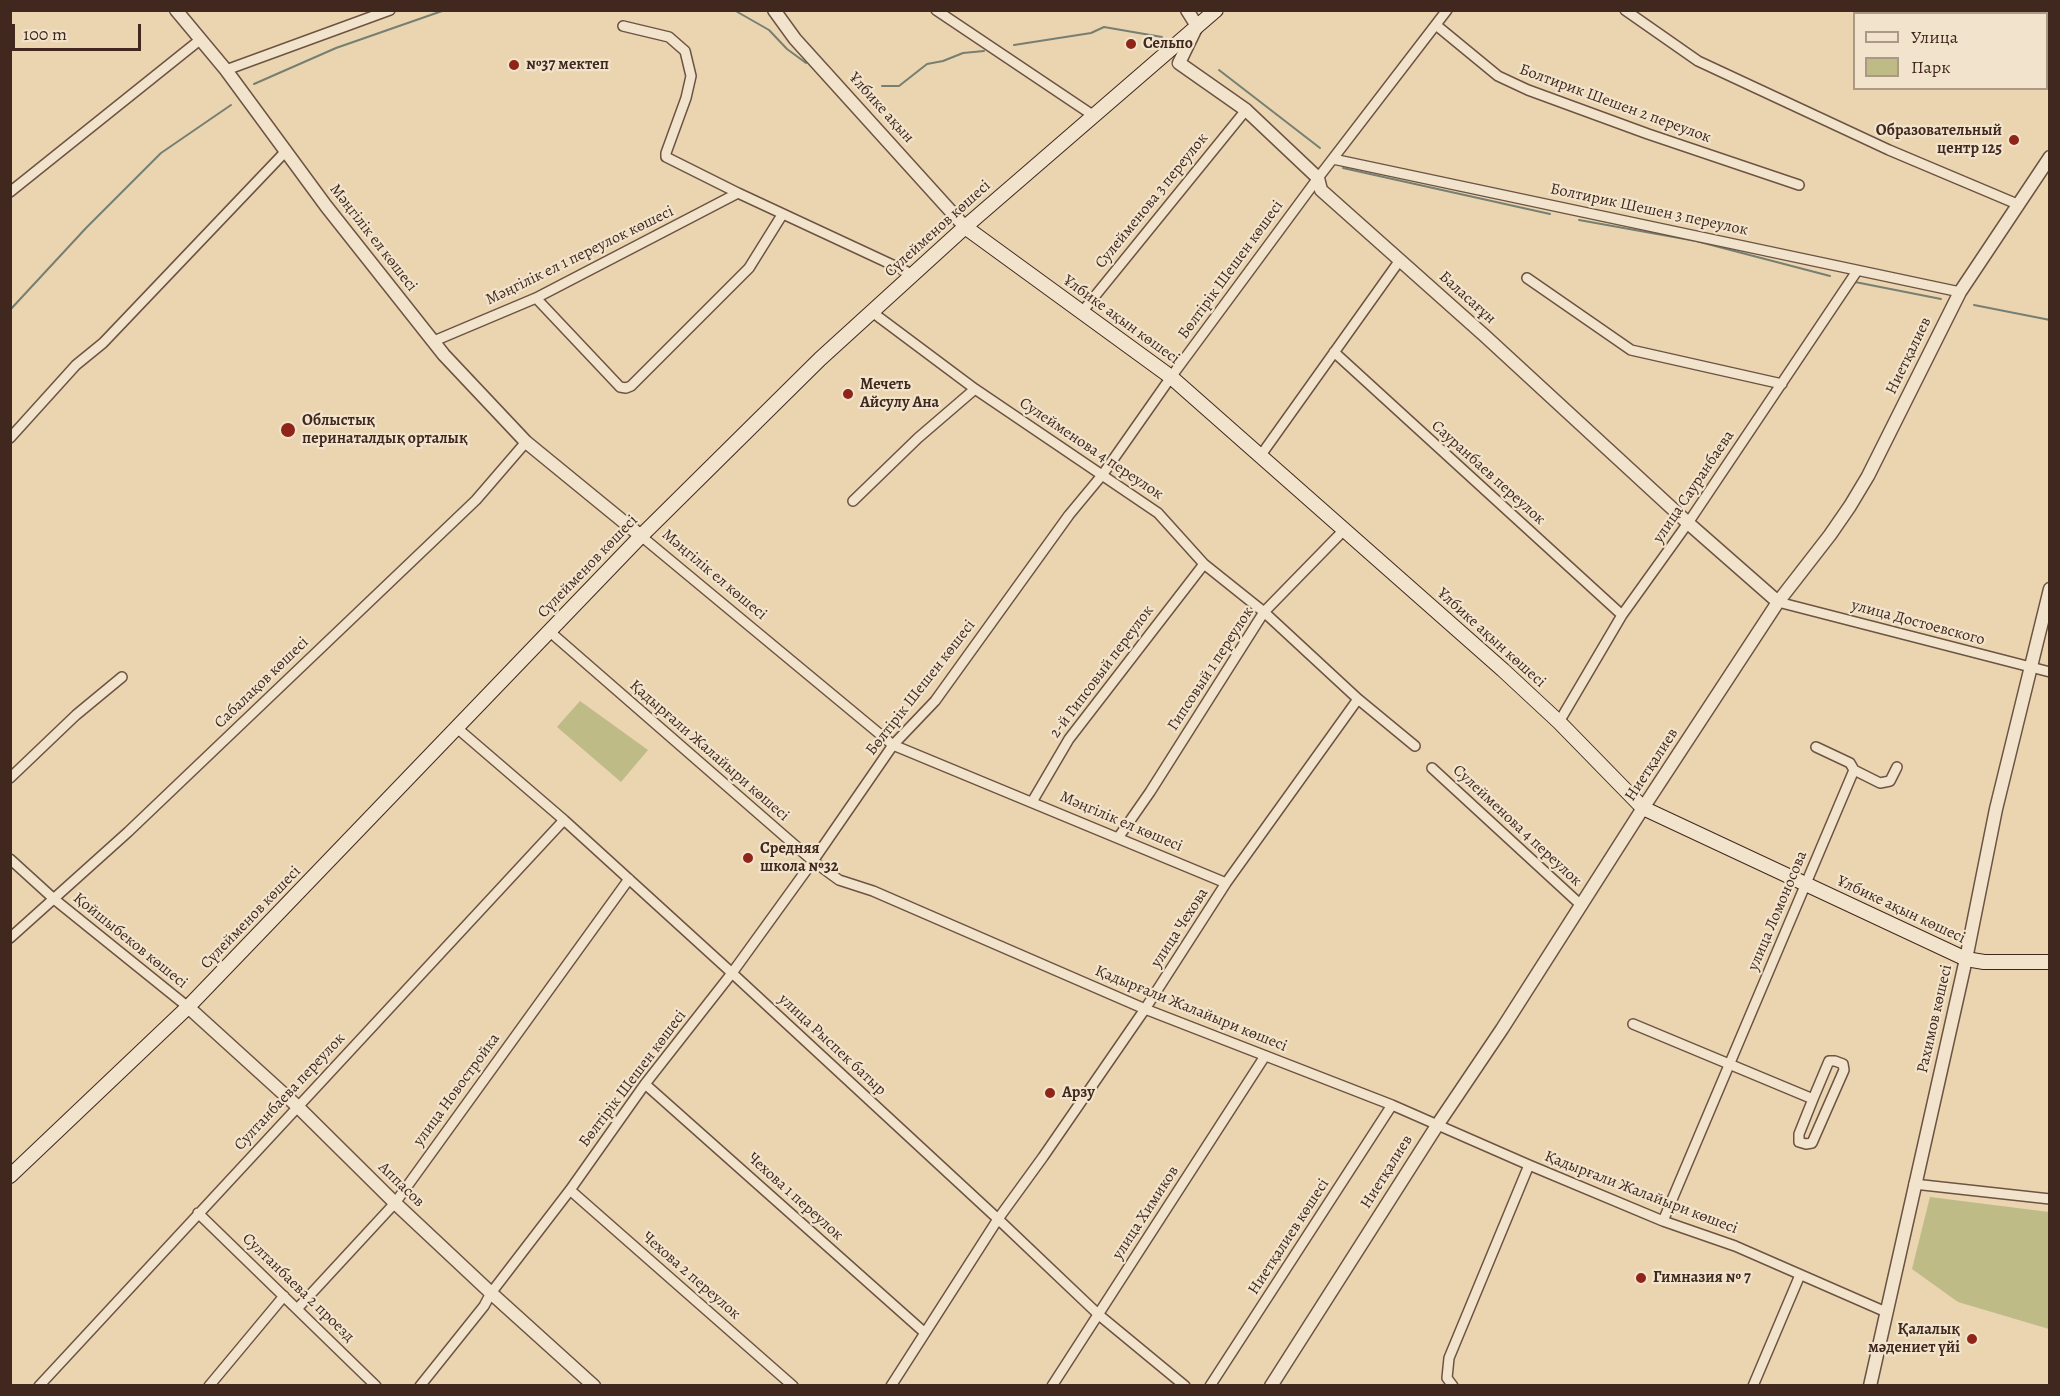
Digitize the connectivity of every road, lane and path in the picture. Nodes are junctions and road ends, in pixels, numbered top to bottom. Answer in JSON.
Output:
{"nodes":[{"id":1,"x":176,"y":10,"type":"edge"},
{"id":2,"x":390,"y":10,"type":"edge"},
{"id":3,"x":774,"y":10,"type":"edge"},
{"id":4,"x":936,"y":10,"type":"edge"},
{"id":5,"x":1187,"y":10,"type":"edge"},
{"id":6,"x":1216,"y":10,"type":"edge"},
{"id":7,"x":1447,"y":10,"type":"edge"},
{"id":8,"x":1625,"y":10,"type":"edge"},
{"id":9,"x":1436,"y":25,"type":"junction"},
{"id":10,"x":622,"y":26,"type":"dead end"},
{"id":11,"x":1197,"y":26,"type":"junction"},
{"id":12,"x":201,"y":39,"type":"junction"},
{"id":13,"x":226,"y":70,"type":"junction"},
{"id":14,"x":1246,"y":110,"type":"junction"},
{"id":15,"x":1094,"y":116,"type":"junction"},
{"id":16,"x":286,"y":151,"type":"junction"},
{"id":17,"x":2049,"y":157,"type":"edge"},
{"id":18,"x":1333,"y":159,"type":"junction"},
{"id":19,"x":1318,"y":177,"type":"junction"},
{"id":20,"x":1799,"y":185,"type":"dead end"},
{"id":21,"x":10,"y":192,"type":"edge"},
{"id":22,"x":738,"y":194,"type":"junction"},
{"id":23,"x":2017,"y":204,"type":"junction"},
{"id":24,"x":782,"y":215,"type":"junction"},
{"id":25,"x":965,"y":226,"type":"junction"},
{"id":26,"x":1400,"y":260,"type":"junction"},
{"id":27,"x":1857,"y":271,"type":"junction"},
{"id":28,"x":912,"y":274,"type":"junction"},
{"id":29,"x":1527,"y":278,"type":"dead end"},
{"id":30,"x":1959,"y":292,"type":"junction"},
{"id":31,"x":537,"y":298,"type":"junction"},
{"id":32,"x":872,"y":312,"type":"junction"},
{"id":33,"x":1082,"y":312,"type":"junction"},
{"id":34,"x":434,"y":342,"type":"junction"},
{"id":35,"x":1334,"y":352,"type":"junction"},
{"id":36,"x":1171,"y":377,"type":"junction"},
{"id":37,"x":1782,"y":384,"type":"junction"},
{"id":38,"x":975,"y":389,"type":"junction"},
{"id":39,"x":10,"y":438,"type":"edge"},
{"id":40,"x":526,"y":442,"type":"junction"},
{"id":41,"x":1261,"y":455,"type":"junction"},
{"id":42,"x":1103,"y":474,"type":"junction"},
{"id":43,"x":853,"y":501,"type":"dead end"},
{"id":44,"x":1688,"y":523,"type":"junction"},
{"id":45,"x":1345,"y":530,"type":"junction"},
{"id":46,"x":641,"y":536,"type":"junction"},
{"id":47,"x":1204,"y":564,"type":"junction"},
{"id":48,"x":2049,"y":590,"type":"edge"},
{"id":49,"x":1778,"y":602,"type":"junction"},
{"id":50,"x":1264,"y":612,"type":"junction"},
{"id":51,"x":1622,"y":615,"type":"junction"},
{"id":52,"x":549,"y":632,"type":"junction"},
{"id":53,"x":2029,"y":667,"type":"junction"},
{"id":54,"x":2049,"y":672,"type":"edge"},
{"id":55,"x":122,"y":677,"type":"dead end"},
{"id":56,"x":1358,"y":699,"type":"junction"},
{"id":57,"x":1559,"y":722,"type":"junction"},
{"id":58,"x":457,"y":728,"type":"junction"},
{"id":59,"x":893,"y":745,"type":"junction"},
{"id":60,"x":1415,"y":746,"type":"dead end"},
{"id":61,"x":1816,"y":747,"type":"dead end"},
{"id":62,"x":1897,"y":767,"type":"dead end"},
{"id":63,"x":1432,"y":768,"type":"dead end"},
{"id":64,"x":1854,"y":770,"type":"junction"},
{"id":65,"x":10,"y":778,"type":"edge"},
{"id":66,"x":1032,"y":802,"type":"junction"},
{"id":67,"x":1643,"y":808,"type":"junction"},
{"id":68,"x":564,"y":820,"type":"junction"},
{"id":69,"x":1118,"y":838,"type":"junction"},
{"id":70,"x":10,"y":859,"type":"edge"},
{"id":71,"x":813,"y":861,"type":"junction"},
{"id":72,"x":629,"y":879,"type":"junction"},
{"id":73,"x":1806,"y":883,"type":"junction"},
{"id":74,"x":1226,"y":884,"type":"junction"},
{"id":75,"x":54,"y":899,"type":"junction"},
{"id":76,"x":1582,"y":906,"type":"junction"},
{"id":77,"x":10,"y":938,"type":"edge"},
{"id":78,"x":1965,"y":959,"type":"junction"},
{"id":79,"x":2049,"y":962,"type":"edge"},
{"id":80,"x":732,"y":973,"type":"junction"},
{"id":81,"x":188,"y":1007,"type":"junction"},
{"id":82,"x":1145,"y":1009,"type":"junction"},
{"id":83,"x":1633,"y":1024,"type":"dead end"},
{"id":84,"x":1265,"y":1056,"type":"junction"},
{"id":85,"x":1730,"y":1064,"type":"junction"},
{"id":86,"x":645,"y":1084,"type":"junction"},
{"id":87,"x":1813,"y":1099,"type":"junction"},
{"id":88,"x":1392,"y":1105,"type":"junction"},
{"id":89,"x":297,"y":1106,"type":"junction"},
{"id":90,"x":1437,"y":1124,"type":"junction"},
{"id":91,"x":1529,"y":1166,"type":"junction"},
{"id":92,"x":10,"y":1176,"type":"edge"},
{"id":93,"x":1914,"y":1184,"type":"junction"},
{"id":94,"x":570,"y":1190,"type":"junction"},
{"id":95,"x":2049,"y":1199,"type":"edge"},
{"id":96,"x":395,"y":1203,"type":"junction"},
{"id":97,"x":198,"y":1213,"type":"junction"},
{"id":98,"x":998,"y":1219,"type":"junction"},
{"id":99,"x":1663,"y":1221,"type":"junction"},
{"id":100,"x":1800,"y":1275,"type":"junction"},
{"id":101,"x":491,"y":1293,"type":"junction"},
{"id":102,"x":284,"y":1296,"type":"junction"},
{"id":103,"x":297,"y":1309,"type":"junction"},
{"id":104,"x":1886,"y":1312,"type":"junction"},
{"id":105,"x":1099,"y":1315,"type":"junction"},
{"id":106,"x":925,"y":1333,"type":"junction"},
{"id":107,"x":39,"y":1386,"type":"edge"},
{"id":108,"x":209,"y":1386,"type":"edge"},
{"id":109,"x":376,"y":1386,"type":"edge"},
{"id":110,"x":420,"y":1386,"type":"edge"},
{"id":111,"x":594,"y":1386,"type":"edge"},
{"id":112,"x":793,"y":1386,"type":"edge"},
{"id":113,"x":891,"y":1386,"type":"edge"},
{"id":114,"x":1052,"y":1386,"type":"edge"},
{"id":115,"x":1185,"y":1386,"type":"edge"},
{"id":116,"x":1210,"y":1386,"type":"edge"},
{"id":117,"x":1271,"y":1386,"type":"edge"},
{"id":118,"x":1453,"y":1386,"type":"edge"},
{"id":119,"x":1753,"y":1386,"type":"edge"},
{"id":120,"x":1870,"y":1386,"type":"edge"}],
"edges":[{"from":1,"to":12,"type":"street","name":"Мәңгілік ел көшесі"},
{"from":2,"to":13,"type":"street"},
{"from":3,"to":25,"type":"street","name":"Ұлбике ақын"},
{"from":4,"to":15,"type":"street"},
{"from":5,"to":11,"type":"street"},
{"from":6,"to":11,"type":"main road","name":"Сүлейменов көшесі"},
{"from":7,"to":9,"type":"street","name":"Бөлтірік Шешен көшесі"},
{"from":8,"to":23,"type":"street"},
{"from":9,"to":18,"type":"street","name":"Бөлтірік Шешен көшесі"},
{"from":9,"to":20,"type":"street","name":"Болтирик Шешен 2 переулок"},
{"from":10,"to":22,"type":"street"},
{"from":11,"to":14,"type":"street","name":"Баласағұн"},
{"from":11,"to":15,"type":"main road","name":"Сүлейменов көшесі"},
{"from":12,"to":13,"type":"street","name":"Мәңгілік ел көшесі"},
{"from":12,"to":21,"type":"street"},
{"from":13,"to":16,"type":"street","name":"Мәңгілік ел көшесі"},
{"from":14,"to":19,"type":"street","name":"Баласағұн"},
{"from":14,"to":33,"type":"street","name":"Сулейменова 3 переулок"},
{"from":15,"to":25,"type":"main road","name":"Сүлейменов көшесі"},
{"from":16,"to":34,"type":"street","name":"Мәңгілік ел көшесі"},
{"from":16,"to":39,"type":"street"},
{"from":17,"to":23,"type":"street","name":"Ниетқалиев"},
{"from":18,"to":19,"type":"street","name":"Бөлтірік Шешен көшесі"},
{"from":18,"to":27,"type":"street","name":"Болтирик Шешен 3 переулок"},
{"from":19,"to":26,"type":"street","name":"Баласағұн"},
{"from":19,"to":36,"type":"street","name":"Бөлтірік Шешен көшесі"},
{"from":22,"to":24,"type":"street"},
{"from":22,"to":31,"type":"street","name":"Мәңгілік ел 1 переулок көшесі"},
{"from":23,"to":30,"type":"street","name":"Ниетқалиев"},
{"from":24,"to":28,"type":"street"},
{"from":24,"to":31,"type":"street"},
{"from":25,"to":28,"type":"main road","name":"Сүлейменов көшесі"},
{"from":25,"to":33,"type":"main road","name":"Ұлбике ақын көшесі"},
{"from":26,"to":35,"type":"street"},
{"from":26,"to":44,"type":"street","name":"Баласағұн"},
{"from":27,"to":30,"type":"street","name":"Болтирик Шешен 3 переулок"},
{"from":27,"to":37,"type":"street","name":"улица Сауранбаева"},
{"from":28,"to":32,"type":"main road","name":"Сүлейменов көшесі"},
{"from":29,"to":37,"type":"street"},
{"from":30,"to":49,"type":"street","name":"Ниетқалиев"},
{"from":31,"to":34,"type":"street","name":"Мәңгілік ел 1 переулок көшесі"},
{"from":32,"to":38,"type":"street","name":"Сулейменова 4 переулок"},
{"from":32,"to":46,"type":"main road","name":"Сүлейменов көшесі"},
{"from":33,"to":36,"type":"main road","name":"Ұлбике ақын көшесі"},
{"from":34,"to":40,"type":"street","name":"Мәңгілік ел көшесі"},
{"from":35,"to":41,"type":"street"},
{"from":35,"to":51,"type":"street","name":"Сауранбаев переулок"},
{"from":36,"to":41,"type":"main road","name":"Ұлбике ақын көшесі"},
{"from":36,"to":42,"type":"street","name":"Бөлтірік Шешен көшесі"},
{"from":37,"to":44,"type":"street","name":"улица Сауранбаева"},
{"from":38,"to":42,"type":"street","name":"Сулейменова 4 переулок"},
{"from":38,"to":43,"type":"street"},
{"from":40,"to":46,"type":"street","name":"Мәңгілік ел көшесі"},
{"from":40,"to":75,"type":"street","name":"Сабалақов көшесі"},
{"from":41,"to":45,"type":"main road","name":"Ұлбике ақын көшесі"},
{"from":42,"to":47,"type":"street","name":"Сулейменова 4 переулок"},
{"from":42,"to":59,"type":"street","name":"Бөлтірік Шешен көшесі"},
{"from":44,"to":49,"type":"street","name":"Баласағұн"},
{"from":44,"to":51,"type":"street","name":"улица Сауранбаева"},
{"from":45,"to":50,"type":"street","name":"Гипсовый 1 переулок"},
{"from":45,"to":57,"type":"main road","name":"Ұлбике ақын көшесі"},
{"from":46,"to":52,"type":"main road","name":"Сүлейменов көшесі"},
{"from":46,"to":59,"type":"street","name":"Мәңгілік ел көшесі"},
{"from":47,"to":50,"type":"street","name":"Сулейменова 4 переулок"},
{"from":47,"to":66,"type":"street","name":"2-й Гипсовый переулок"},
{"from":48,"to":53,"type":"street","name":"Рахимов көшесі"},
{"from":49,"to":53,"type":"street","name":"улица Достоевского"},
{"from":49,"to":67,"type":"street","name":"Ниетқалиев"},
{"from":50,"to":56,"type":"street","name":"Сулейменова 4 переулок"},
{"from":50,"to":69,"type":"street","name":"Гипсовый 1 переулок"},
{"from":51,"to":57,"type":"street","name":"улица Сауранбаева"},
{"from":52,"to":58,"type":"main road","name":"Сүлейменов көшесі"},
{"from":52,"to":71,"type":"street","name":"Қадырғали Жалайыри көшесі"},
{"from":53,"to":54,"type":"street","name":"улица Достоевского"},
{"from":53,"to":78,"type":"street","name":"Рахимов көшесі"},
{"from":55,"to":65,"type":"street"},
{"from":56,"to":60,"type":"street","name":"Сулейменова 4 переулок"},
{"from":56,"to":74,"type":"street","name":"улица Чехова"},
{"from":57,"to":67,"type":"main road","name":"Ұлбике ақын көшесі"},
{"from":58,"to":68,"type":"street","name":"улица Рыспек батыр"},
{"from":58,"to":81,"type":"main road","name":"Сүлейменов көшесі"},
{"from":59,"to":66,"type":"street","name":"Мәңгілік ел көшесі"},
{"from":59,"to":71,"type":"street","name":"Бөлтірік Шешен көшесі"},
{"from":61,"to":64,"type":"street"},
{"from":62,"to":64,"type":"street"},
{"from":63,"to":76,"type":"street","name":"Сулейменова 4 переулок"},
{"from":64,"to":73,"type":"street","name":"улица Ломоносова"},
{"from":66,"to":69,"type":"street","name":"Мәңгілік ел көшесі"},
{"from":67,"to":73,"type":"main road","name":"Ұлбике ақын көшесі"},
{"from":67,"to":76,"type":"street","name":"Ниетқалиев"},
{"from":68,"to":72,"type":"street","name":"улица Рыспек батыр"},
{"from":68,"to":89,"type":"street","name":"Султанбаева переулок"},
{"from":69,"to":74,"type":"street","name":"Мәңгілік ел көшесі"},
{"from":70,"to":75,"type":"street","name":"Қойшыбеков көшесі"},
{"from":71,"to":80,"type":"street","name":"Бөлтірік Шешен көшесі"},
{"from":71,"to":82,"type":"street","name":"Қадырғали Жалайыри көшесі"},
{"from":72,"to":80,"type":"street","name":"улица Рыспек батыр"},
{"from":72,"to":96,"type":"street","name":"улица Новостройка"},
{"from":73,"to":78,"type":"main road","name":"Ұлбике ақын көшесі"},
{"from":73,"to":85,"type":"street","name":"улица Ломоносова"},
{"from":74,"to":82,"type":"street","name":"улица Чехова"},
{"from":75,"to":77,"type":"street","name":"Сабалақов көшесі"},
{"from":75,"to":81,"type":"street","name":"Қойшыбеков көшесі"},
{"from":76,"to":90,"type":"street","name":"Ниетқалиев"},
{"from":78,"to":79,"type":"main road","name":"Ұлбике ақын көшесі"},
{"from":78,"to":93,"type":"street","name":"Рахимов көшесі"},
{"from":80,"to":86,"type":"street","name":"Бөлтірік Шешен көшесі"},
{"from":80,"to":98,"type":"street","name":"улица Рыспек батыр"},
{"from":81,"to":89,"type":"street","name":"Аппасов"},
{"from":81,"to":92,"type":"main road","name":"Сүлейменов көшесі"},
{"from":82,"to":84,"type":"street","name":"Қадырғали Жалайыри көшесі"},
{"from":82,"to":98,"type":"street","name":"улица Чехова"},
{"from":83,"to":85,"type":"street"},
{"from":84,"to":88,"type":"street","name":"Қадырғали Жалайыри көшесі"},
{"from":84,"to":105,"type":"street","name":"улица Химиков"},
{"from":85,"to":87,"type":"street"},
{"from":85,"to":99,"type":"street","name":"улица Ломоносова"},
{"from":86,"to":94,"type":"street","name":"Бөлтірік Шешен көшесі"},
{"from":86,"to":106,"type":"street","name":"Чехова 1 переулок"},
{"from":87,"to":87,"type":"street"},
{"from":88,"to":90,"type":"street","name":"Қадырғали Жалайыри көшесі"},
{"from":88,"to":116,"type":"street","name":"Ниетқалиев көшесі"},
{"from":89,"to":96,"type":"street","name":"Аппасов"},
{"from":89,"to":97,"type":"street","name":"Султанбаева переулок"},
{"from":90,"to":91,"type":"street","name":"Қадырғали Жалайыри көшесі"},
{"from":90,"to":117,"type":"street","name":"Ниетқалиев"},
{"from":91,"to":99,"type":"street","name":"Қадырғали Жалайыри көшесі"},
{"from":91,"to":118,"type":"street"},
{"from":93,"to":95,"type":"street"},
{"from":93,"to":104,"type":"street","name":"Рахимов көшесі"},
{"from":94,"to":101,"type":"street","name":"Бөлтірік Шешен көшесі"},
{"from":94,"to":112,"type":"street","name":"Чехова 2 переулок"},
{"from":96,"to":101,"type":"street","name":"Аппасов"},
{"from":96,"to":103,"type":"street","name":"улица Новостройка"},
{"from":97,"to":102,"type":"street","name":"Султанбаева 2 проезд"},
{"from":97,"to":107,"type":"street","name":"Султанбаева переулок"},
{"from":98,"to":105,"type":"street","name":"улица Рыспек батыр"},
{"from":98,"to":106,"type":"street","name":"улица Чехова"},
{"from":99,"to":100,"type":"street","name":"Қадырғали Жалайыри көшесі"},
{"from":100,"to":104,"type":"street","name":"Қадырғали Жалайыри көшесі"},
{"from":100,"to":119,"type":"street"},
{"from":101,"to":110,"type":"street","name":"Бөлтірік Шешен көшесі"},
{"from":101,"to":111,"type":"street","name":"Аппасов"},
{"from":102,"to":103,"type":"street","name":"Султанбаева 2 проезд"},
{"from":102,"to":108,"type":"street"},
{"from":103,"to":109,"type":"street","name":"Султанбаева 2 проезд"},
{"from":104,"to":120,"type":"street","name":"Рахимов көшесі"},
{"from":105,"to":114,"type":"street","name":"улица Химиков"},
{"from":105,"to":115,"type":"street","name":"улица Рыспек батыр"},
{"from":106,"to":113,"type":"street","name":"улица Чехова"}]}
